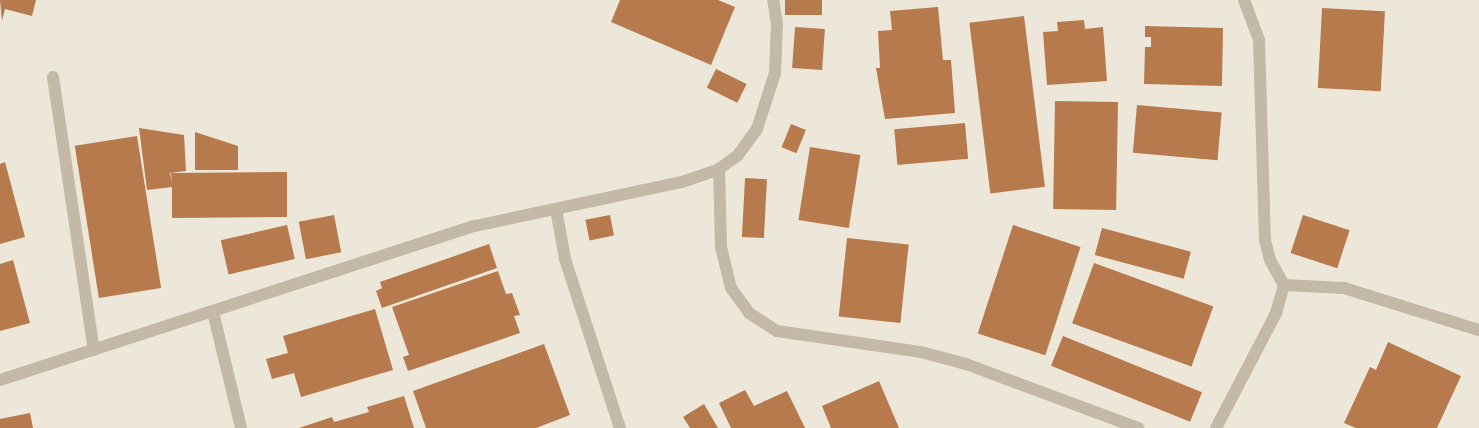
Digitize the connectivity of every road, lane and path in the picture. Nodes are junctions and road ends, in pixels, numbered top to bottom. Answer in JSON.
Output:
{"nodes":[{"id":1,"x":773,"y":0,"type":"edge"},
{"id":2,"x":1244,"y":0,"type":"edge"},
{"id":3,"x":53,"y":77,"type":"dead end"},
{"id":4,"x":719,"y":169,"type":"junction"},
{"id":5,"x":556,"y":209,"type":"junction"},
{"id":6,"x":1284,"y":285,"type":"junction"},
{"id":7,"x":213,"y":312,"type":"junction"},
{"id":8,"x":1479,"y":330,"type":"edge"},
{"id":9,"x":94,"y":350,"type":"junction"},
{"id":10,"x":0,"y":380,"type":"edge"},
{"id":11,"x":242,"y":428,"type":"edge"},
{"id":12,"x":620,"y":428,"type":"edge"},
{"id":13,"x":1138,"y":428,"type":"edge"},
{"id":14,"x":1216,"y":428,"type":"edge"}],
"edges":[{"from":1,"to":4,"type":"street"},
{"from":2,"to":6,"type":"street"},
{"from":3,"to":9,"type":"street"},
{"from":4,"to":5,"type":"street"},
{"from":4,"to":13,"type":"street"},
{"from":5,"to":7,"type":"street"},
{"from":5,"to":12,"type":"street"},
{"from":6,"to":8,"type":"street"},
{"from":6,"to":14,"type":"street"},
{"from":7,"to":9,"type":"street"},
{"from":7,"to":11,"type":"street"},
{"from":9,"to":10,"type":"street"}]}
